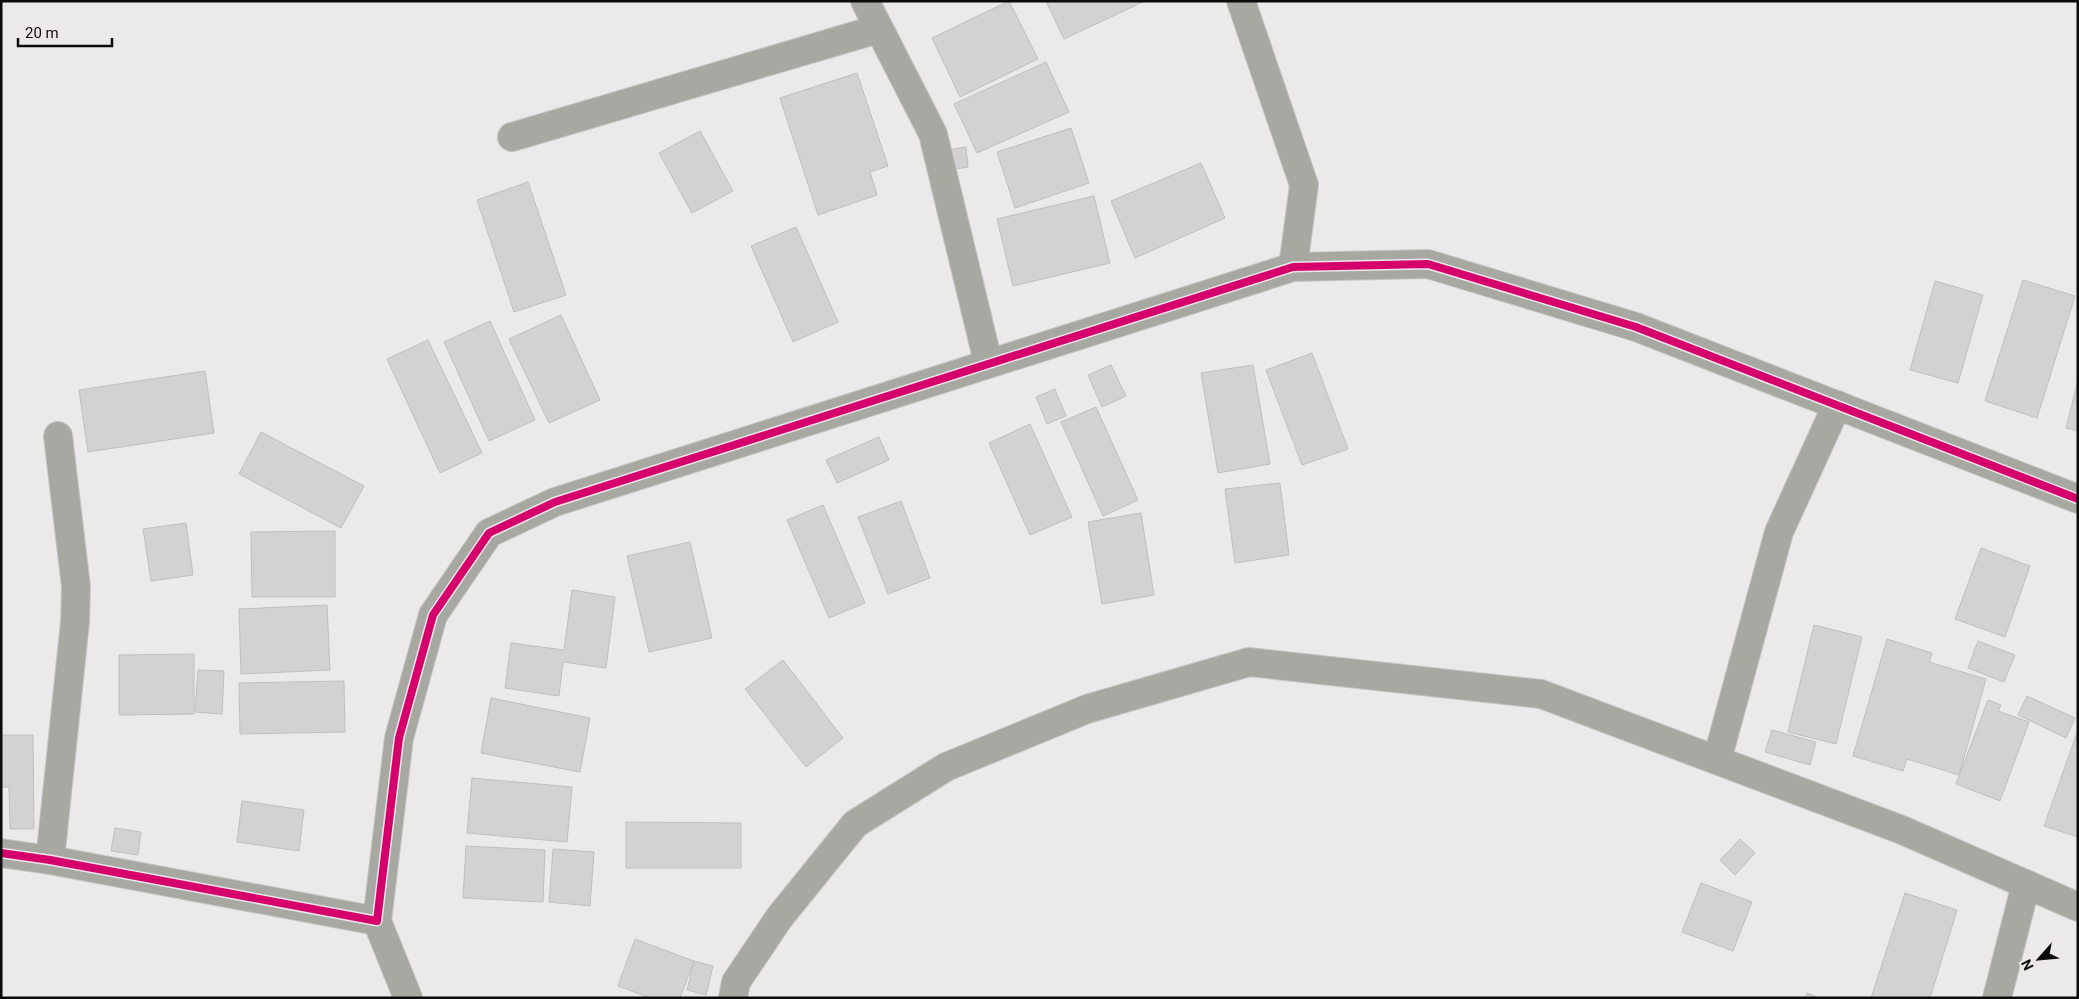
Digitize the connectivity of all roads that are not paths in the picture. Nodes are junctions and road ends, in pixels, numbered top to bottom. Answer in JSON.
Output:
{"nodes":[{"id":1,"x":866,"y":1,"type":"edge"},
{"id":2,"x":1241,"y":1,"type":"edge"},
{"id":3,"x":878,"y":29,"type":"junction"},
{"id":4,"x":512,"y":138,"type":"dead end"},
{"id":5,"x":1293,"y":267,"type":"junction"},
{"id":6,"x":988,"y":362,"type":"junction"},
{"id":7,"x":1837,"y":405,"type":"junction"},
{"id":8,"x":58,"y":436,"type":"dead end"},
{"id":9,"x":2078,"y":499,"type":"edge"},
{"id":10,"x":1717,"y":760,"type":"junction"},
{"id":11,"x":1,"y":853,"type":"edge"},
{"id":12,"x":50,"y":860,"type":"junction"},
{"id":13,"x":2026,"y":884,"type":"junction"},
{"id":14,"x":2078,"y":907,"type":"edge"},
{"id":15,"x":377,"y":921,"type":"junction"},
{"id":16,"x":408,"y":998,"type":"edge"},
{"id":17,"x":733,"y":998,"type":"edge"},
{"id":18,"x":1997,"y":998,"type":"edge"}],
"edges":[{"from":1,"to":3,"type":"street"},
{"from":2,"to":5,"type":"street"},
{"from":3,"to":4,"type":"street"},
{"from":3,"to":6,"type":"street"},
{"from":5,"to":6,"type":"street"},
{"from":5,"to":7,"type":"street"},
{"from":6,"to":15,"type":"street"},
{"from":7,"to":9,"type":"street"},
{"from":7,"to":10,"type":"street"},
{"from":8,"to":12,"type":"street"},
{"from":10,"to":13,"type":"street"},
{"from":10,"to":17,"type":"street"},
{"from":11,"to":12,"type":"street"},
{"from":12,"to":15,"type":"street"},
{"from":13,"to":14,"type":"street"},
{"from":13,"to":18,"type":"street"},
{"from":15,"to":16,"type":"street"}]}
